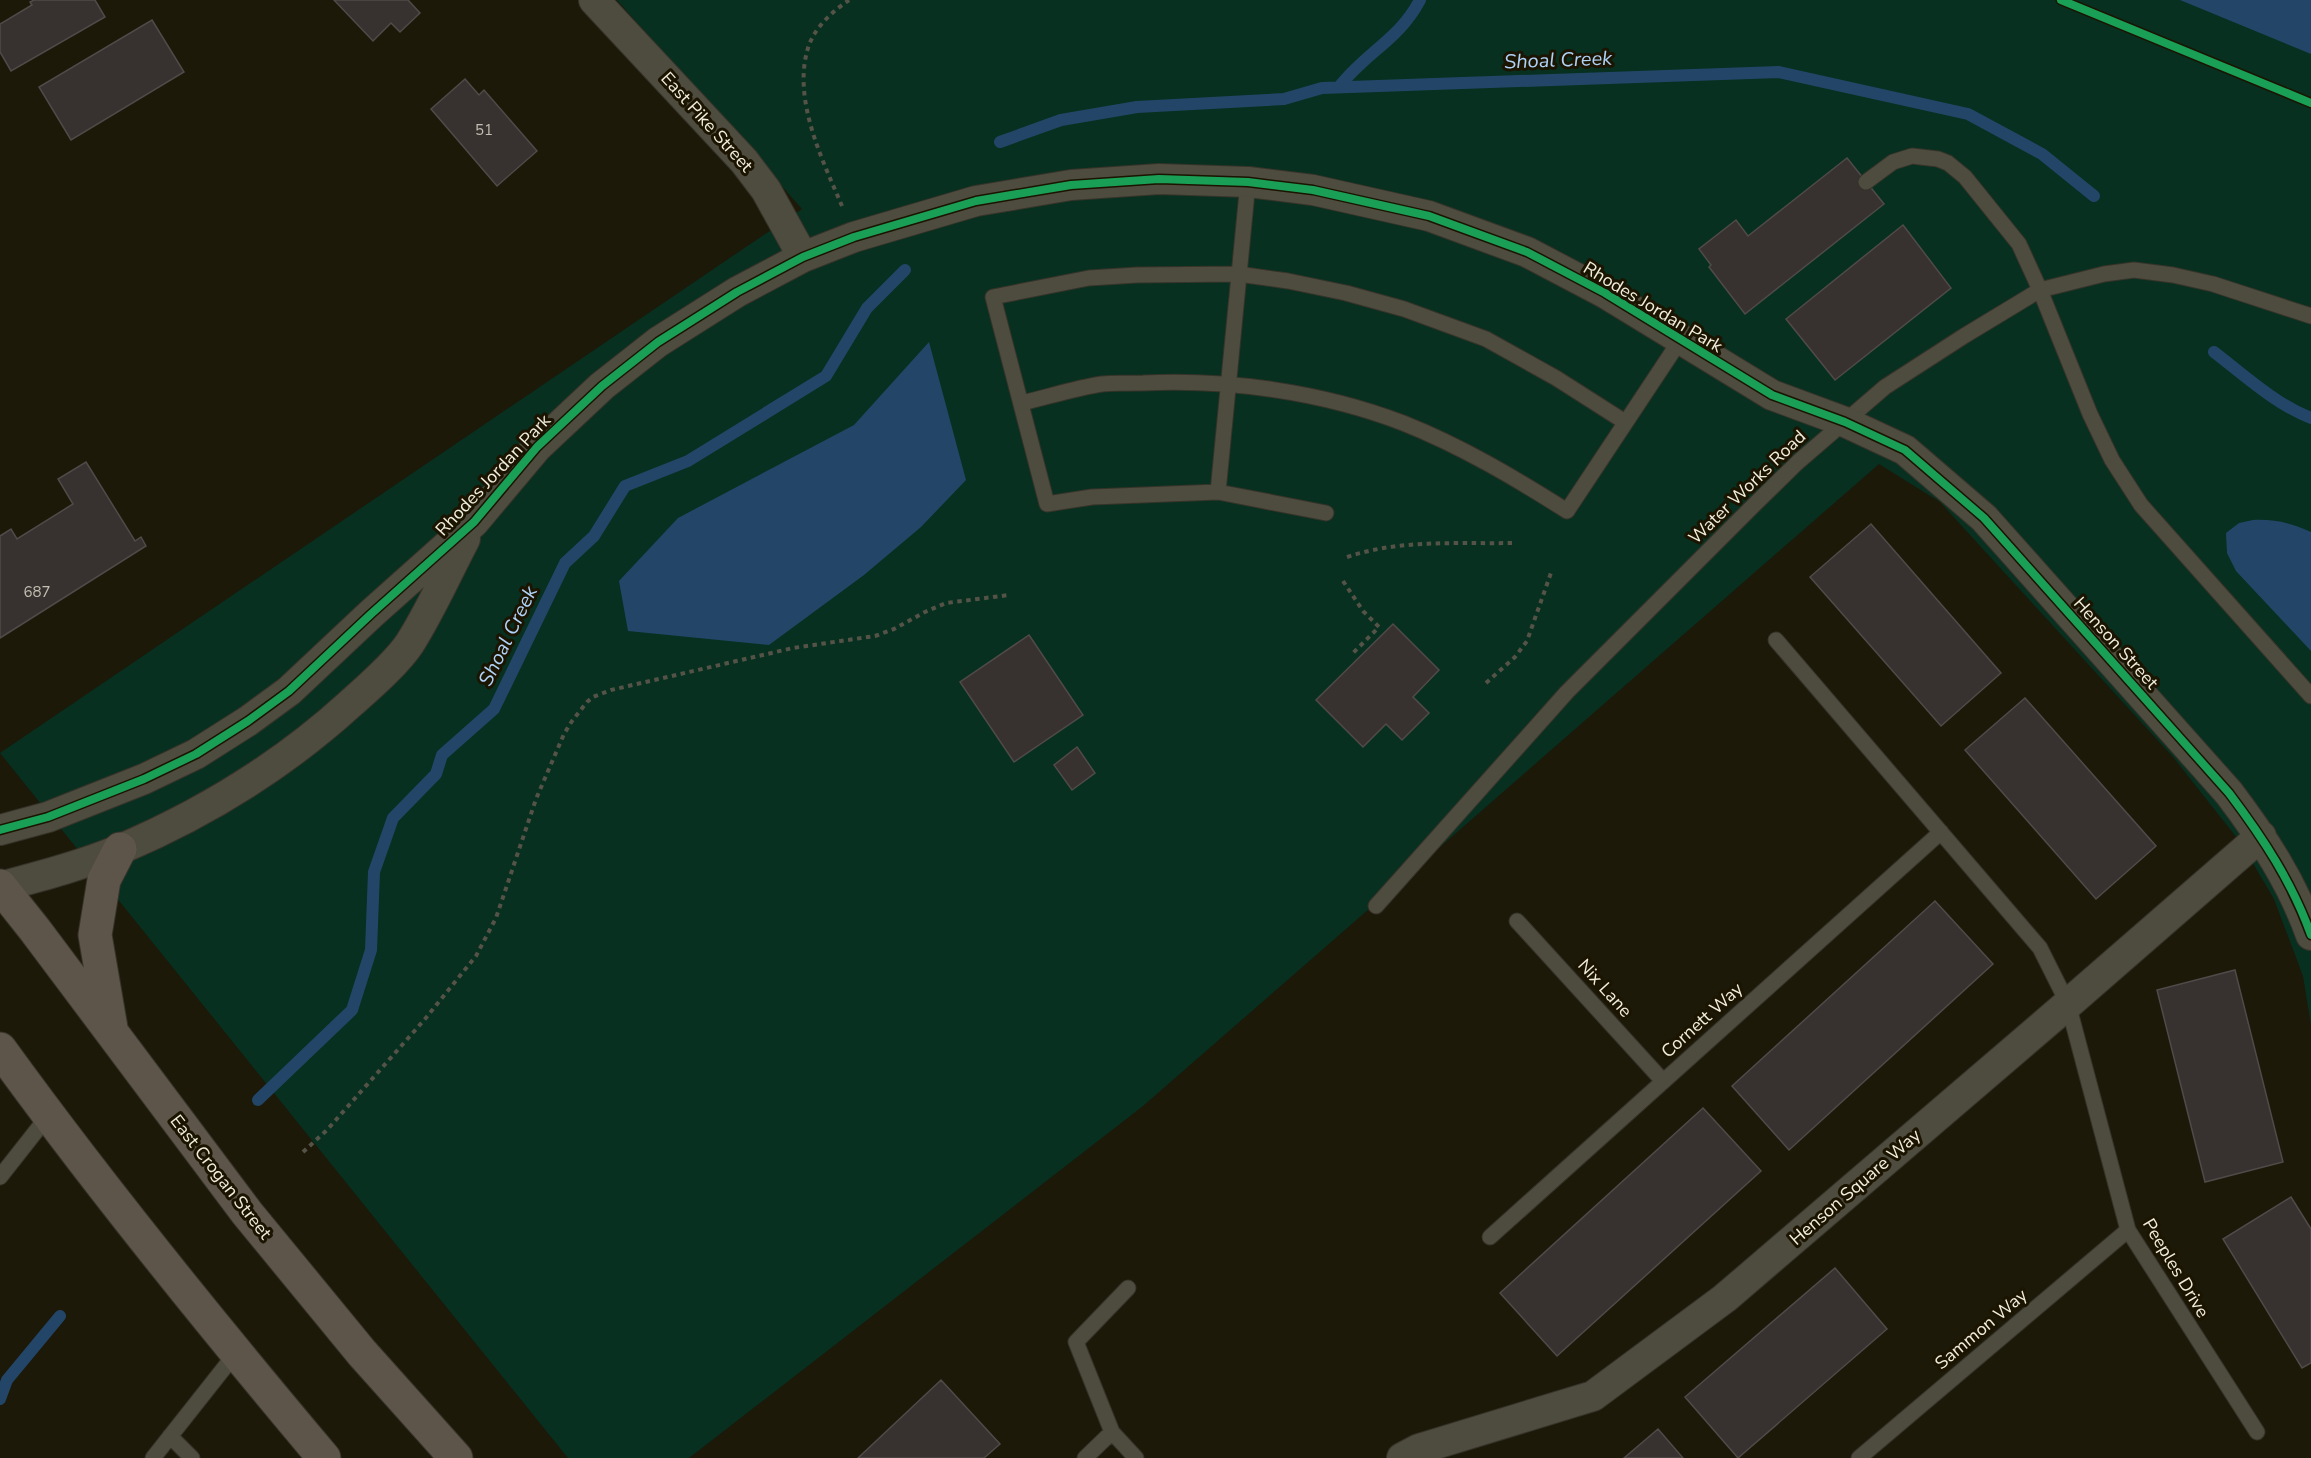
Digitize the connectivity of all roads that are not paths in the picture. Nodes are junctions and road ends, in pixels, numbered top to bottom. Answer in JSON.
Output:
{"nodes":[{"id":1,"x":594,"y":0,"type":"edge"},
{"id":2,"x":1248,"y":182,"type":"junction"},
{"id":3,"x":1866,"y":182,"type":"dead end"},
{"id":4,"x":803,"y":257,"type":"junction"},
{"id":5,"x":1238,"y":274,"type":"junction"},
{"id":6,"x":2040,"y":290,"type":"junction"},
{"id":7,"x":2311,"y":316,"type":"edge"},
{"id":8,"x":1681,"y":339,"type":"junction"},
{"id":9,"x":1228,"y":383,"type":"junction"},
{"id":10,"x":1022,"y":403,"type":"junction"},
{"id":11,"x":1625,"y":422,"type":"junction"},
{"id":12,"x":1845,"y":422,"type":"junction"},
{"id":13,"x":1218,"y":492,"type":"junction"},
{"id":14,"x":1326,"y":513,"type":"dead end"},
{"id":15,"x":474,"y":522,"type":"junction"},
{"id":16,"x":1776,"y":639,"type":"dead end"},
{"id":17,"x":2311,"y":696,"type":"edge"},
{"id":18,"x":0,"y":830,"type":"edge"},
{"id":19,"x":1941,"y":832,"type":"junction"},
{"id":20,"x":2261,"y":836,"type":"junction"},
{"id":21,"x":120,"y":849,"type":"junction"},
{"id":22,"x":0,"y":887,"type":"edge"},
{"id":23,"x":1376,"y":906,"type":"dead end"},
{"id":24,"x":1517,"y":921,"type":"dead end"},
{"id":25,"x":2311,"y":935,"type":"edge"},
{"id":26,"x":2068,"y":1004,"type":"junction"},
{"id":27,"x":113,"y":1036,"type":"junction"},
{"id":28,"x":0,"y":1049,"type":"edge"},
{"id":29,"x":1663,"y":1081,"type":"junction"},
{"id":30,"x":48,"y":1116,"type":"junction"},
{"id":31,"x":0,"y":1177,"type":"edge"},
{"id":32,"x":2128,"y":1230,"type":"junction"},
{"id":33,"x":1490,"y":1237,"type":"dead end"},
{"id":34,"x":1128,"y":1288,"type":"dead end"},
{"id":35,"x":236,"y":1353,"type":"junction"},
{"id":36,"x":1112,"y":1432,"type":"junction"},
{"id":37,"x":2257,"y":1432,"type":"dead end"},
{"id":38,"x":170,"y":1436,"type":"junction"},
{"id":39,"x":153,"y":1458,"type":"edge"},
{"id":40,"x":192,"y":1458,"type":"edge"},
{"id":41,"x":324,"y":1458,"type":"edge"},
{"id":42,"x":456,"y":1458,"type":"edge"},
{"id":43,"x":1085,"y":1458,"type":"edge"},
{"id":44,"x":1136,"y":1458,"type":"edge"},
{"id":45,"x":1402,"y":1458,"type":"edge"},
{"id":46,"x":1859,"y":1458,"type":"edge"}],
"edges":[{"from":1,"to":4,"type":"street","name":"East Pike Street"},
{"from":2,"to":4,"type":"street","name":"Rhodes Jordan Park"},
{"from":2,"to":5,"type":"lane"},
{"from":2,"to":8,"type":"street","name":"Rhodes Jordan Park"},
{"from":3,"to":6,"type":"lane"},
{"from":4,"to":15,"type":"street","name":"Rhodes Jordan Park"},
{"from":5,"to":9,"type":"lane"},
{"from":5,"to":10,"type":"lane"},
{"from":5,"to":11,"type":"lane"},
{"from":6,"to":7,"type":"lane","name":"Water Works Road"},
{"from":6,"to":12,"type":"lane","name":"Water Works Road"},
{"from":6,"to":17,"type":"lane"},
{"from":8,"to":11,"type":"lane"},
{"from":8,"to":12,"type":"street","name":"Rhodes Jordan Park"},
{"from":9,"to":10,"type":"lane"},
{"from":9,"to":11,"type":"lane"},
{"from":9,"to":13,"type":"lane"},
{"from":10,"to":13,"type":"lane"},
{"from":12,"to":20,"type":"street","name":"Henson Street"},
{"from":12,"to":23,"type":"lane","name":"Water Works Road"},
{"from":13,"to":14,"type":"lane"},
{"from":15,"to":18,"type":"street","name":"Rhodes Jordan Park"},
{"from":15,"to":21,"type":"street","name":"Rhodes Jordan Park"},
{"from":16,"to":19,"type":"lane","name":"Peeples Drive"},
{"from":19,"to":26,"type":"lane","name":"Peeples Drive"},
{"from":19,"to":29,"type":"lane","name":"Cornett Way"},
{"from":20,"to":25,"type":"street","name":"Henson Street"},
{"from":20,"to":26,"type":"street","name":"Henson Square Way"},
{"from":21,"to":22,"type":"street","name":"Rhodes Jordan Park"},
{"from":21,"to":27,"type":"main road"},
{"from":22,"to":27,"type":"main road","name":"East Crogan Street"},
{"from":24,"to":29,"type":"lane","name":"Nix Lane"},
{"from":26,"to":32,"type":"lane","name":"Peeples Drive"},
{"from":26,"to":45,"type":"street","name":"Henson Square Way"},
{"from":27,"to":42,"type":"main road","name":"East Crogan Street"},
{"from":28,"to":30,"type":"main road"},
{"from":29,"to":33,"type":"lane","name":"Cornett Way"},
{"from":30,"to":31,"type":"lane"},
{"from":30,"to":35,"type":"main road"},
{"from":32,"to":37,"type":"lane","name":"Peeples Drive"},
{"from":32,"to":46,"type":"lane","name":"Sammon Way"},
{"from":34,"to":36,"type":"lane"},
{"from":35,"to":38,"type":"lane"},
{"from":35,"to":41,"type":"main road"},
{"from":36,"to":43,"type":"lane"},
{"from":36,"to":44,"type":"lane"},
{"from":38,"to":39,"type":"lane"},
{"from":38,"to":40,"type":"lane"}]}
